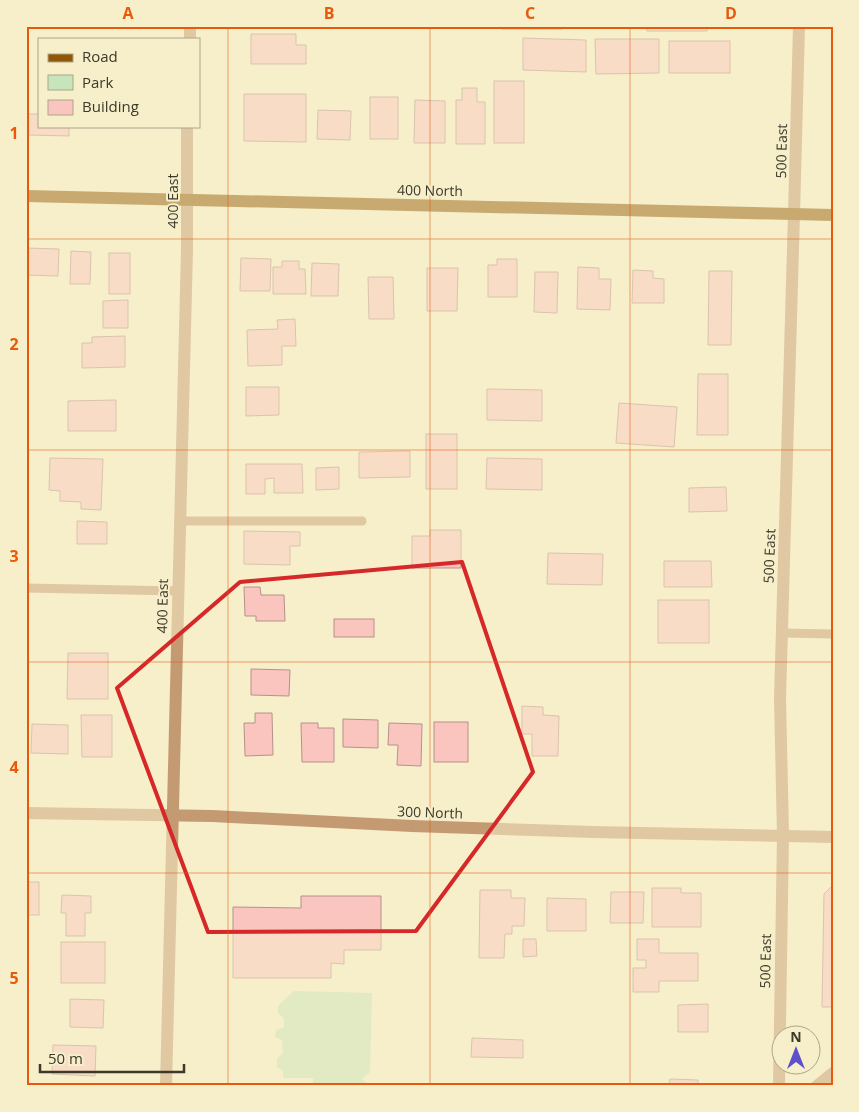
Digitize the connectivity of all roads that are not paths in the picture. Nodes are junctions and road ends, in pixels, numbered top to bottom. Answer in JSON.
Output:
{"nodes":[{"id":1,"x":799,"y":26,"type":"edge"},
{"id":2,"x":188,"y":128,"type":"edge"},
{"id":3,"x":26,"y":196,"type":"edge"},
{"id":4,"x":187,"y":200,"type":"junction"},
{"id":5,"x":794,"y":214,"type":"junction"},
{"id":6,"x":833,"y":215,"type":"edge"},
{"id":7,"x":179,"y":521,"type":"junction"},
{"id":8,"x":362,"y":521,"type":"dead end"},
{"id":9,"x":26,"y":588,"type":"edge"},
{"id":10,"x":178,"y":591,"type":"junction"},
{"id":11,"x":782,"y":633,"type":"junction"},
{"id":12,"x":833,"y":634,"type":"edge"},
{"id":13,"x":26,"y":813,"type":"edge"},
{"id":14,"x":172,"y":815,"type":"junction"},
{"id":15,"x":783,"y":836,"type":"junction"},
{"id":16,"x":833,"y":837,"type":"edge"},
{"id":17,"x":833,"y":1073,"type":"edge"},
{"id":18,"x":166,"y":1086,"type":"edge"},
{"id":19,"x":778,"y":1086,"type":"edge"},
{"id":20,"x":817,"y":1086,"type":"edge"}],
"edges":[{"from":1,"to":5,"type":"street","name":"500 East"},
{"from":2,"to":4,"type":"street","name":"400 East"},
{"from":3,"to":4,"type":"main road","name":"400 North"},
{"from":4,"to":5,"type":"main road","name":"400 North"},
{"from":4,"to":7,"type":"street","name":"400 East"},
{"from":5,"to":6,"type":"main road","name":"400 North"},
{"from":5,"to":11,"type":"street","name":"500 East"},
{"from":7,"to":8,"type":"lane"},
{"from":7,"to":10,"type":"street","name":"400 East"},
{"from":9,"to":10,"type":"lane"},
{"from":10,"to":14,"type":"street","name":"400 East"},
{"from":11,"to":12,"type":"lane"},
{"from":11,"to":15,"type":"street","name":"500 East"},
{"from":13,"to":14,"type":"street","name":"300 North"},
{"from":14,"to":15,"type":"street","name":"300 North"},
{"from":14,"to":18,"type":"street","name":"400 East"},
{"from":15,"to":16,"type":"street","name":"300 North"},
{"from":15,"to":19,"type":"street","name":"500 East"},
{"from":17,"to":20,"type":"street"}]}
